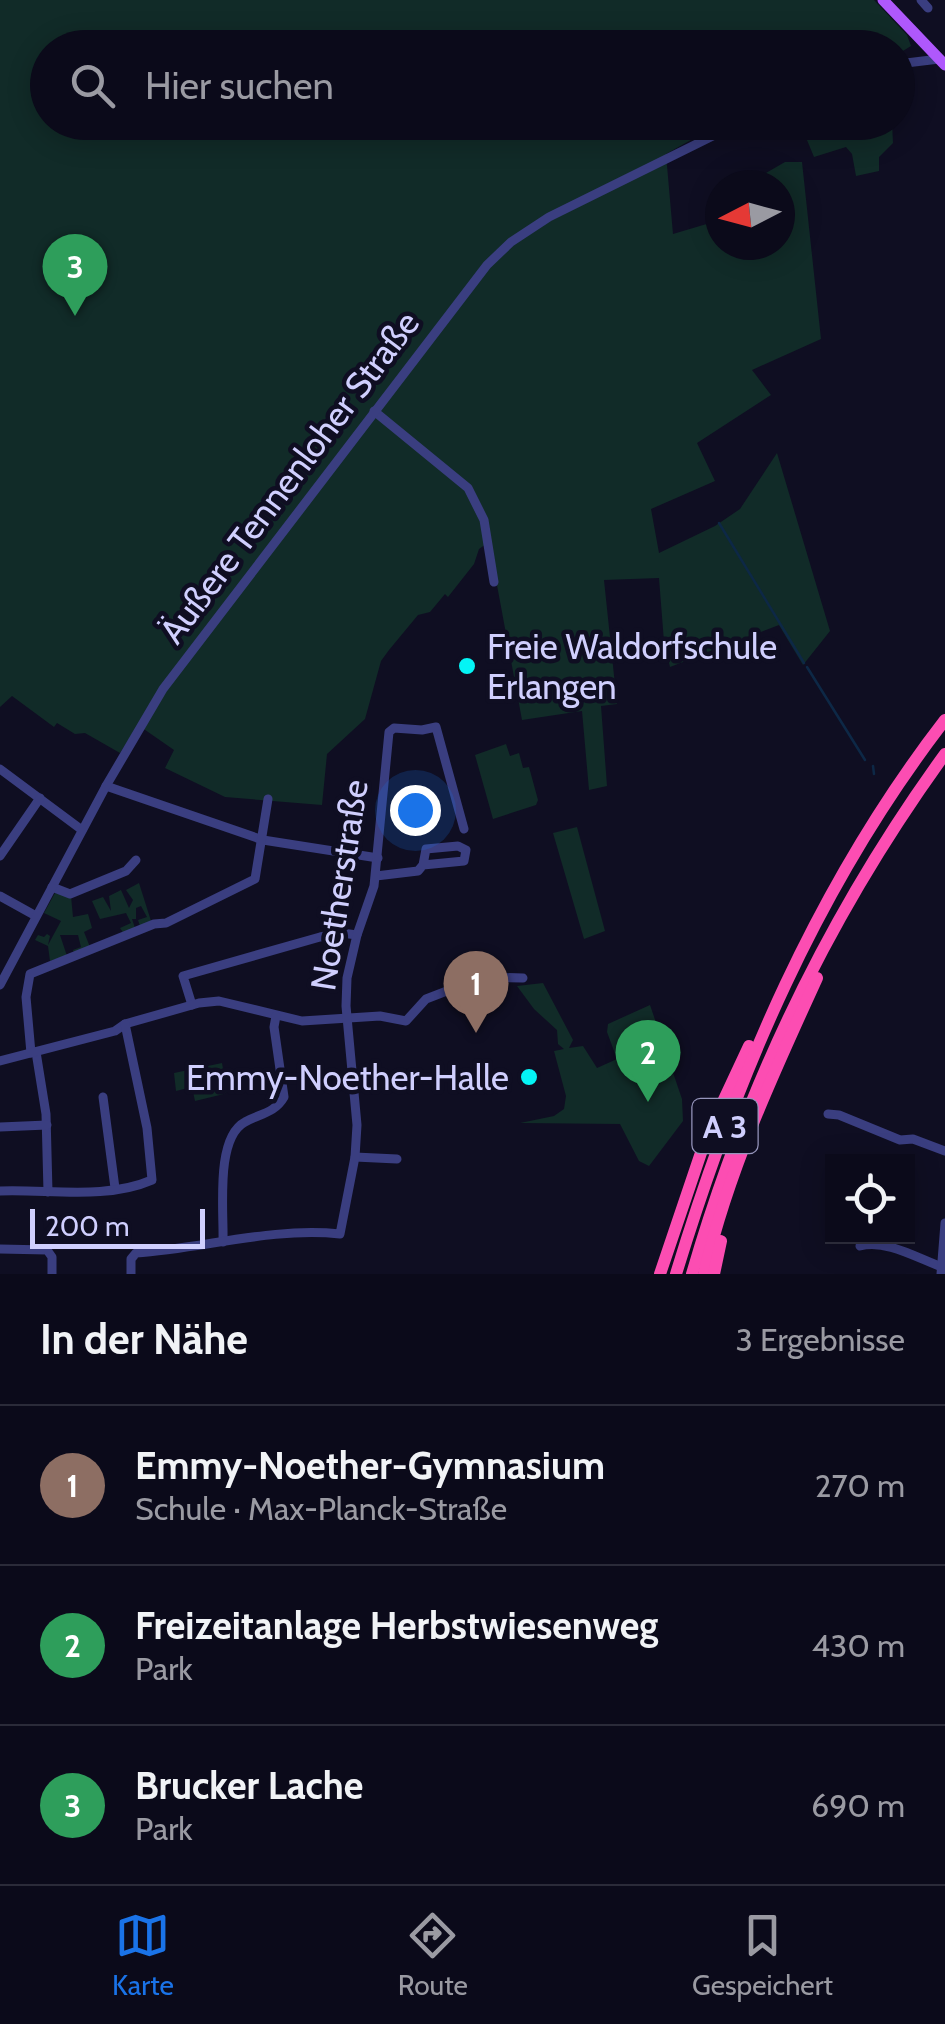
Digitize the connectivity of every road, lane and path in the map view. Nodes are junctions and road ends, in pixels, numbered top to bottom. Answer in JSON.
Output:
{"nodes":[{"id":1,"x":883,"y":0,"type":"edge"},
{"id":2,"x":913,"y":30,"type":"edge"},
{"id":3,"x":915,"y":33,"type":"edge"},
{"id":4,"x":943,"y":61,"type":"edge"},
{"id":5,"x":915,"y":63,"type":"edge"},
{"id":6,"x":705,"y":140,"type":"edge"},
{"id":7,"x":374,"y":411,"type":"junction"},
{"id":8,"x":494,"y":582,"type":"dead end"},
{"id":9,"x":945,"y":720,"type":"edge"},
{"id":10,"x":945,"y":754,"type":"edge"},
{"id":11,"x":1,"y":772,"type":"edge"},
{"id":12,"x":106,"y":786,"type":"junction"},
{"id":13,"x":40,"y":798,"type":"junction"},
{"id":14,"x":268,"y":799,"type":"dead end"},
{"id":15,"x":464,"y":829,"type":"dead end"},
{"id":16,"x":82,"y":830,"type":"junction"},
{"id":17,"x":263,"y":840,"type":"junction"},
{"id":18,"x":884,"y":844,"type":"junction"},
{"id":19,"x":0,"y":856,"type":"edge"},
{"id":20,"x":378,"y":858,"type":"junction"},
{"id":21,"x":136,"y":860,"type":"dead end"},
{"id":22,"x":423,"y":864,"type":"junction"},
{"id":23,"x":376,"y":876,"type":"junction"},
{"id":24,"x":52,"y":887,"type":"junction"},
{"id":25,"x":0,"y":896,"type":"edge"},
{"id":26,"x":36,"y":916,"type":"junction"},
{"id":27,"x":357,"y":935,"type":"junction"},
{"id":28,"x":522,"y":978,"type":"dead end"},
{"id":29,"x":785,"y":983,"type":"junction"},
{"id":30,"x":0,"y":984,"type":"edge"},
{"id":31,"x":192,"y":1005,"type":"junction"},
{"id":32,"x":276,"y":1016,"type":"junction"},
{"id":33,"x":348,"y":1018,"type":"junction"},
{"id":34,"x":126,"y":1024,"type":"junction"},
{"id":35,"x":33,"y":1052,"type":"junction"},
{"id":36,"x":783,"y":1054,"type":"junction"},
{"id":37,"x":0,"y":1061,"type":"edge"},
{"id":38,"x":103,"y":1096,"type":"dead end"},
{"id":39,"x":828,"y":1114,"type":"dead end"},
{"id":40,"x":47,"y":1125,"type":"junction"},
{"id":41,"x":0,"y":1127,"type":"edge"},
{"id":42,"x":945,"y":1151,"type":"edge"},
{"id":43,"x":355,"y":1157,"type":"junction"},
{"id":44,"x":397,"y":1159,"type":"dead end"},
{"id":45,"x":115,"y":1188,"type":"junction"},
{"id":46,"x":0,"y":1191,"type":"edge"},
{"id":47,"x":48,"y":1192,"type":"junction"},
{"id":48,"x":945,"y":1223,"type":"edge"},
{"id":49,"x":223,"y":1242,"type":"junction"},
{"id":50,"x":860,"y":1246,"type":"dead end"},
{"id":51,"x":0,"y":1249,"type":"edge"},
{"id":52,"x":942,"y":1270,"type":"edge"},
{"id":53,"x":52,"y":1274,"type":"edge"},
{"id":54,"x":132,"y":1274,"type":"edge"},
{"id":55,"x":660,"y":1274,"type":"edge"},
{"id":56,"x":676,"y":1274,"type":"edge"},
{"id":57,"x":692,"y":1274,"type":"edge"},
{"id":58,"x":704,"y":1274,"type":"edge"},
{"id":59,"x":714,"y":1274,"type":"edge"}],
"edges":[{"from":1,"to":2,"type":"main road"},
{"from":3,"to":4,"type":"main road"},
{"from":4,"to":5,"type":"street"},
{"from":6,"to":7,"type":"street","name":"Äußere Tennenloher Straße"},
{"from":7,"to":8,"type":"street"},
{"from":7,"to":12,"type":"street","name":"Äußere Tennenloher Straße"},
{"from":9,"to":29,"type":"highway","number":"A 3"},
{"from":10,"to":18,"type":"highway","number":"A 3"},
{"from":11,"to":13,"type":"street"},
{"from":12,"to":16,"type":"street","name":"Äußere Tennenloher Straße"},
{"from":12,"to":17,"type":"street"},
{"from":13,"to":16,"type":"street"},
{"from":13,"to":19,"type":"street"},
{"from":14,"to":17,"type":"street"},
{"from":15,"to":20,"type":"street","name":"Noetherstraße"},
{"from":16,"to":24,"type":"street","name":"Äußere Tennenloher Straße"},
{"from":17,"to":20,"type":"street"},
{"from":17,"to":35,"type":"street"},
{"from":18,"to":36,"type":"highway"},
{"from":18,"to":57,"type":"highway","number":"A 3"},
{"from":20,"to":23,"type":"street","name":"Noetherstraße"},
{"from":21,"to":24,"type":"street"},
{"from":22,"to":22,"type":"street"},
{"from":22,"to":23,"type":"street"},
{"from":23,"to":27,"type":"street","name":"Noetherstraße"},
{"from":24,"to":26,"type":"street","name":"Äußere Tennenloher Straße"},
{"from":25,"to":26,"type":"street"},
{"from":26,"to":30,"type":"street","name":"Äußere Tennenloher Straße"},
{"from":27,"to":31,"type":"street"},
{"from":27,"to":33,"type":"street","name":"Noetherstraße"},
{"from":28,"to":33,"type":"street"},
{"from":29,"to":55,"type":"highway"},
{"from":29,"to":56,"type":"highway","number":"A 3"},
{"from":31,"to":32,"type":"street"},
{"from":31,"to":34,"type":"street"},
{"from":32,"to":33,"type":"street"},
{"from":32,"to":49,"type":"street"},
{"from":33,"to":43,"type":"street","name":"Noetherstraße"},
{"from":34,"to":35,"type":"street"},
{"from":34,"to":45,"type":"street"},
{"from":35,"to":37,"type":"street"},
{"from":35,"to":40,"type":"street"},
{"from":36,"to":58,"type":"highway"},
{"from":36,"to":59,"type":"highway"},
{"from":38,"to":45,"type":"street"},
{"from":39,"to":42,"type":"street"},
{"from":40,"to":41,"type":"street"},
{"from":40,"to":47,"type":"street"},
{"from":43,"to":44,"type":"street"},
{"from":43,"to":49,"type":"street","name":"Noetherstraße"},
{"from":45,"to":47,"type":"street"},
{"from":46,"to":47,"type":"street"},
{"from":48,"to":52,"type":"street"},
{"from":49,"to":54,"type":"street"},
{"from":50,"to":52,"type":"street"},
{"from":51,"to":53,"type":"street"}]}
